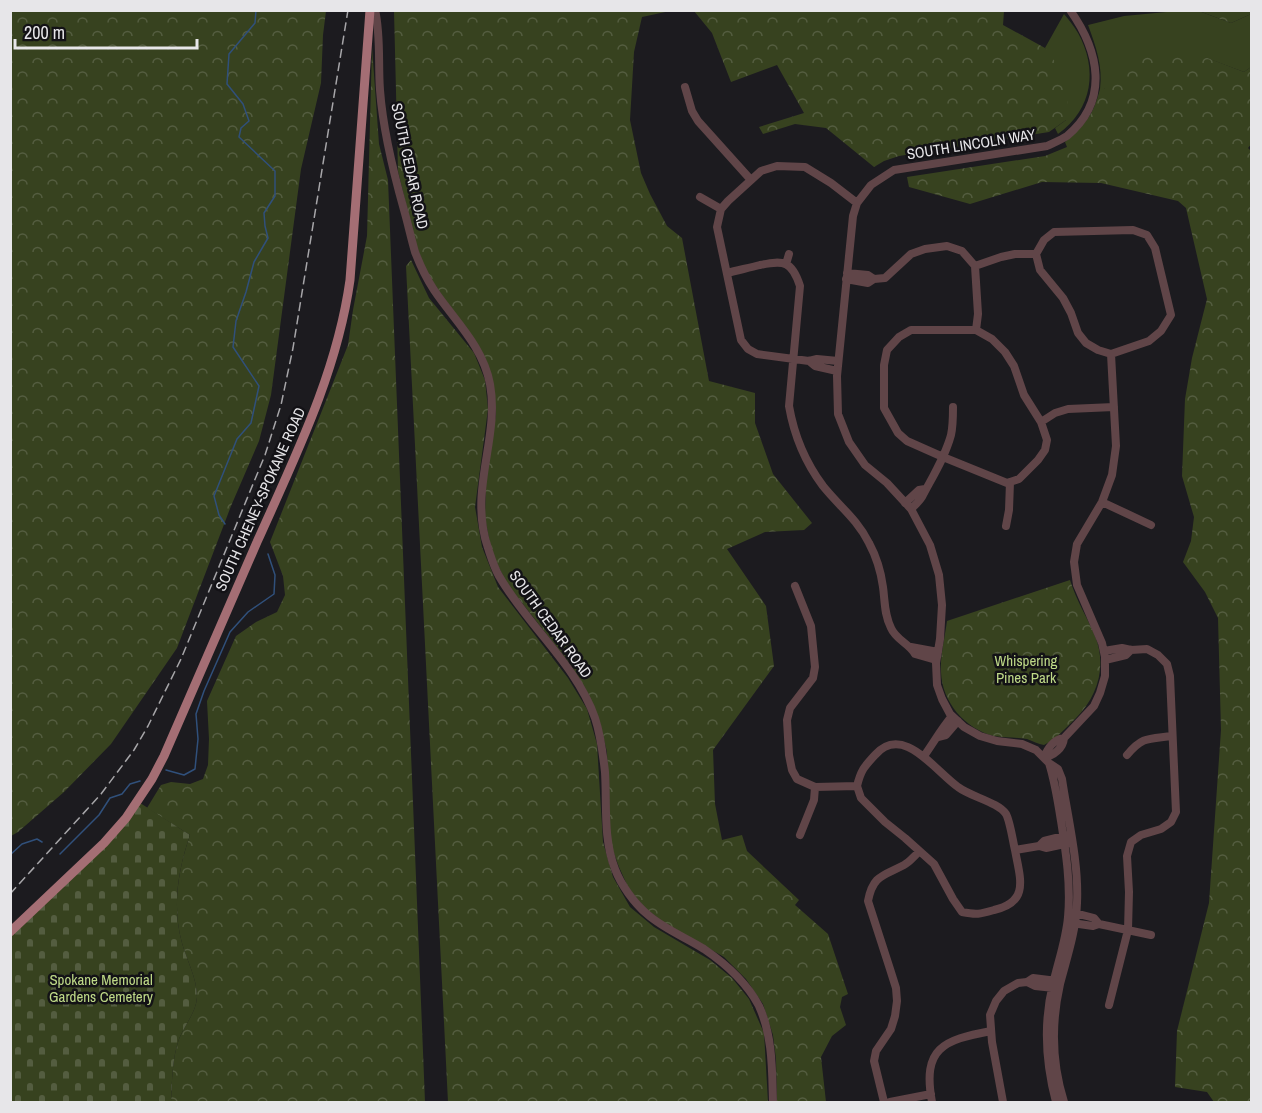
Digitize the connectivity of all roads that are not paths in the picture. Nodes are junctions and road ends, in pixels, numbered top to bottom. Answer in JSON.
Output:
{"nodes":[{"id":1,"x":370,"y":10,"type":"edge"},
{"id":2,"x":375,"y":10,"type":"edge"},
{"id":3,"x":1070,"y":10,"type":"edge"},
{"id":4,"x":685,"y":87,"type":"dead end"},
{"id":5,"x":751,"y":180,"type":"junction"},
{"id":6,"x":700,"y":197,"type":"dead end"},
{"id":7,"x":856,"y":203,"type":"junction"},
{"id":8,"x":721,"y":209,"type":"junction"},
{"id":9,"x":789,"y":254,"type":"dead end"},
{"id":10,"x":1036,"y":254,"type":"junction"},
{"id":11,"x":786,"y":264,"type":"junction"},
{"id":12,"x":975,"y":266,"type":"junction"},
{"id":13,"x":727,"y":273,"type":"junction"},
{"id":14,"x":847,"y":276,"type":"junction"},
{"id":15,"x":975,"y":330,"type":"junction"},
{"id":16,"x":1111,"y":354,"type":"junction"},
{"id":17,"x":794,"y":359,"type":"junction"},
{"id":18,"x":809,"y":361,"type":"junction"},
{"id":19,"x":838,"y":361,"type":"junction"},
{"id":20,"x":837,"y":371,"type":"junction"},
{"id":21,"x":953,"y":407,"type":"dead end"},
{"id":22,"x":1114,"y":407,"type":"junction"},
{"id":23,"x":1041,"y":422,"type":"junction"},
{"id":24,"x":943,"y":457,"type":"junction"},
{"id":25,"x":1010,"y":482,"type":"junction"},
{"id":26,"x":1102,"y":502,"type":"junction"},
{"id":27,"x":908,"y":506,"type":"junction"},
{"id":28,"x":1151,"y":525,"type":"dead end"},
{"id":29,"x":1006,"y":526,"type":"dead end"},
{"id":30,"x":795,"y":586,"type":"dead end"},
{"id":31,"x":937,"y":656,"type":"junction"},
{"id":32,"x":1104,"y":656,"type":"junction"},
{"id":33,"x":955,"y":718,"type":"junction"},
{"id":34,"x":1172,"y":736,"type":"junction"},
{"id":35,"x":1127,"y":754,"type":"dead end"},
{"id":36,"x":924,"y":756,"type":"junction"},
{"id":37,"x":1047,"y":760,"type":"junction"},
{"id":38,"x":856,"y":786,"type":"junction"},
{"id":39,"x":815,"y":787,"type":"junction"},
{"id":40,"x":800,"y":835,"type":"dead end"},
{"id":41,"x":1068,"y":839,"type":"junction"},
{"id":42,"x":1015,"y":850,"type":"junction"},
{"id":43,"x":919,"y":852,"type":"junction"},
{"id":44,"x":1072,"y":913,"type":"junction"},
{"id":45,"x":1071,"y":923,"type":"junction"},
{"id":46,"x":1099,"y":924,"type":"junction"},
{"id":47,"x":1128,"y":930,"type":"junction"},
{"id":48,"x":10,"y":932,"type":"edge"},
{"id":49,"x":1151,"y":935,"type":"dead end"},
{"id":50,"x":1056,"y":985,"type":"junction"},
{"id":51,"x":1109,"y":1005,"type":"dead end"},
{"id":52,"x":991,"y":1031,"type":"junction"},
{"id":53,"x":932,"y":1098,"type":"edge"},
{"id":54,"x":773,"y":1102,"type":"edge"},
{"id":55,"x":884,"y":1102,"type":"edge"},
{"id":56,"x":890,"y":1102,"type":"edge"},
{"id":57,"x":1003,"y":1102,"type":"edge"},
{"id":58,"x":1056,"y":1102,"type":"edge"},
{"id":59,"x":1064,"y":1102,"type":"edge"}],
"edges":[{"from":1,"to":48,"type":"main road","name":"SOUTH CHENEY-SPOKANE ROAD"},
{"from":2,"to":54,"type":"street","name":"SOUTH CEDAR ROAD"},
{"from":3,"to":7,"type":"street","name":"SOUTH LINCOLN WAY"},
{"from":4,"to":5,"type":"street"},
{"from":5,"to":7,"type":"street"},
{"from":5,"to":8,"type":"street"},
{"from":6,"to":8,"type":"street"},
{"from":7,"to":14,"type":"street"},
{"from":8,"to":13,"type":"street"},
{"from":9,"to":11,"type":"street"},
{"from":10,"to":12,"type":"street"},
{"from":10,"to":16,"type":"street"},
{"from":10,"to":16,"type":"street"},
{"from":11,"to":13,"type":"street"},
{"from":11,"to":17,"type":"street"},
{"from":12,"to":14,"type":"street"},
{"from":12,"to":15,"type":"street"},
{"from":13,"to":17,"type":"street"},
{"from":14,"to":19,"type":"street"},
{"from":15,"to":23,"type":"street"},
{"from":15,"to":24,"type":"street"},
{"from":16,"to":22,"type":"street"},
{"from":17,"to":18,"type":"street"},
{"from":17,"to":31,"type":"street"},
{"from":18,"to":19,"type":"street"},
{"from":18,"to":20,"type":"street"},
{"from":19,"to":20,"type":"street"},
{"from":20,"to":27,"type":"street"},
{"from":21,"to":24,"type":"street"},
{"from":22,"to":23,"type":"street"},
{"from":22,"to":26,"type":"street"},
{"from":23,"to":25,"type":"street"},
{"from":24,"to":25,"type":"street"},
{"from":24,"to":27,"type":"street"},
{"from":25,"to":29,"type":"street"},
{"from":26,"to":28,"type":"street"},
{"from":26,"to":32,"type":"street"},
{"from":27,"to":31,"type":"street"},
{"from":30,"to":39,"type":"street"},
{"from":31,"to":33,"type":"street"},
{"from":32,"to":34,"type":"street"},
{"from":32,"to":37,"type":"street"},
{"from":33,"to":36,"type":"street"},
{"from":33,"to":37,"type":"street"},
{"from":34,"to":35,"type":"street"},
{"from":34,"to":47,"type":"street"},
{"from":36,"to":38,"type":"street"},
{"from":36,"to":42,"type":"street"},
{"from":37,"to":41,"type":"street"},
{"from":38,"to":39,"type":"street"},
{"from":38,"to":43,"type":"street"},
{"from":39,"to":40,"type":"street"},
{"from":41,"to":42,"type":"street"},
{"from":41,"to":44,"type":"street"},
{"from":42,"to":43,"type":"street"},
{"from":43,"to":55,"type":"street"},
{"from":44,"to":45,"type":"street"},
{"from":44,"to":46,"type":"street"},
{"from":45,"to":46,"type":"street"},
{"from":45,"to":50,"type":"street"},
{"from":46,"to":47,"type":"street"},
{"from":47,"to":49,"type":"street"},
{"from":47,"to":51,"type":"street"},
{"from":50,"to":52,"type":"street"},
{"from":50,"to":58,"type":"street"},
{"from":50,"to":59,"type":"street"},
{"from":52,"to":53,"type":"street"},
{"from":52,"to":57,"type":"street"},
{"from":53,"to":56,"type":"street"}]}
